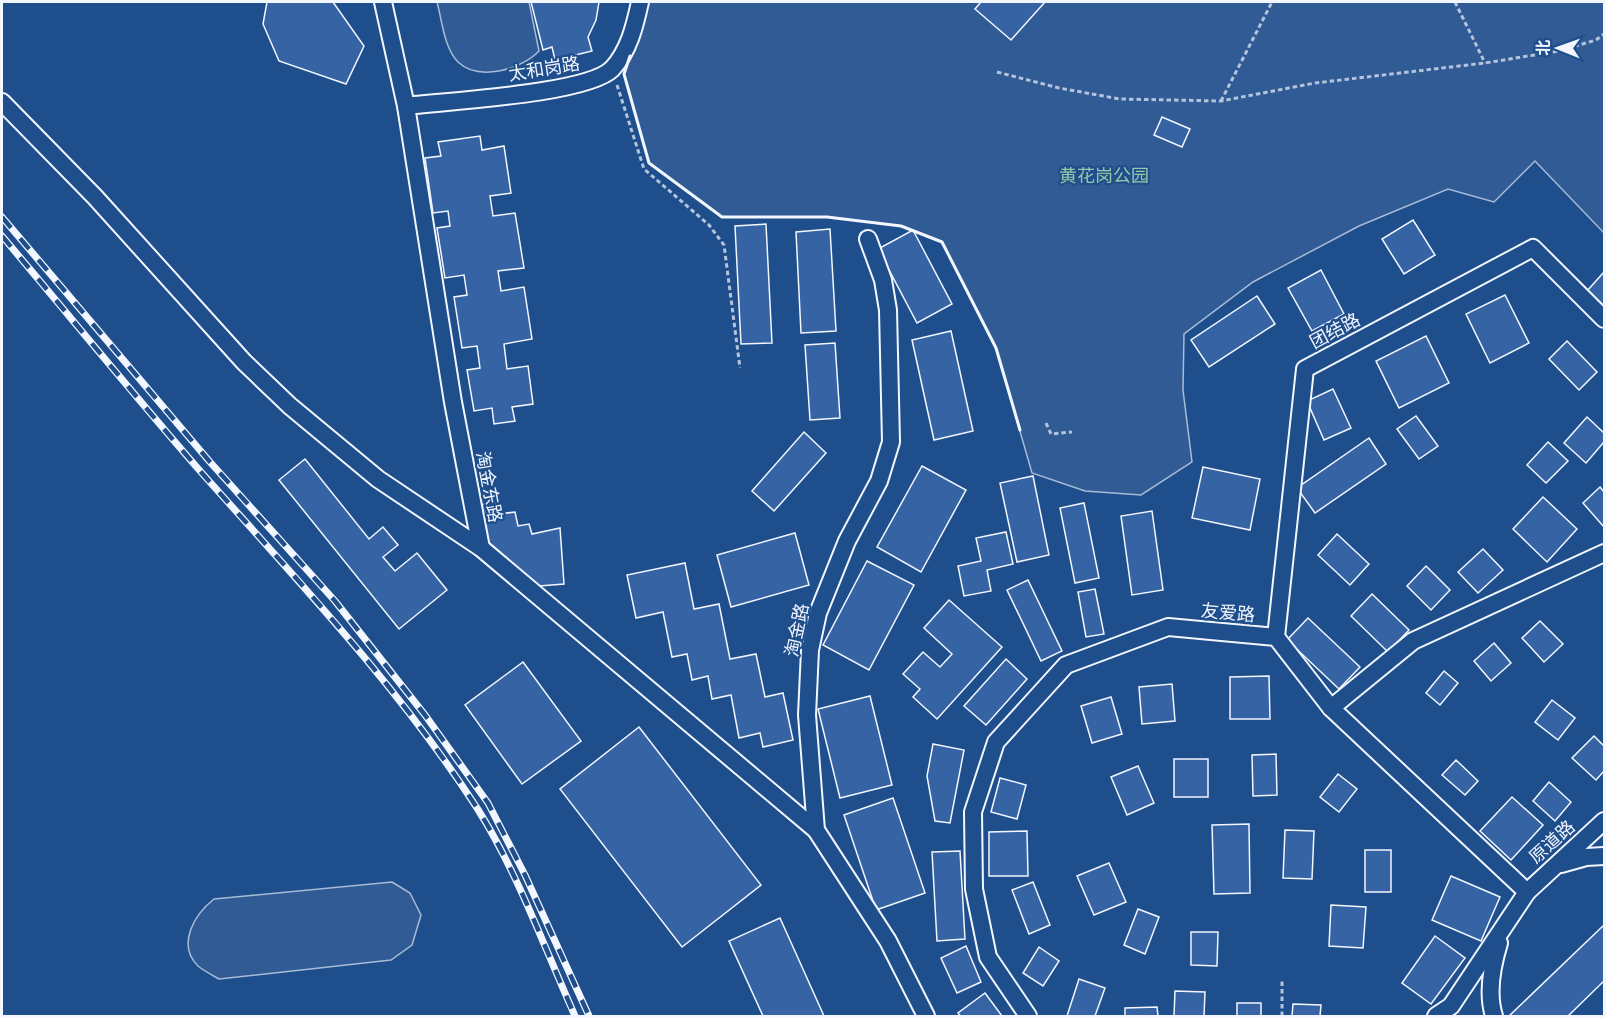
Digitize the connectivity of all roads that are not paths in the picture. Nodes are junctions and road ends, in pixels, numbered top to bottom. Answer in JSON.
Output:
{"nodes":[{"id":1,"x":383,"y":2,"type":"edge"},
{"id":2,"x":640,"y":2,"type":"edge"},
{"id":3,"x":2,"y":102,"type":"edge"},
{"id":4,"x":406,"y":106,"type":"junction"},
{"id":5,"x":867,"y":238,"type":"dead end"},
{"id":6,"x":1605,"y":319,"type":"edge"},
{"id":7,"x":481,"y":548,"type":"junction"},
{"id":8,"x":1605,"y":553,"type":"edge"},
{"id":9,"x":1276,"y":637,"type":"junction"},
{"id":10,"x":1331,"y":708,"type":"junction"},
{"id":11,"x":1605,"y":821,"type":"edge"},
{"id":12,"x":816,"y":830,"type":"junction"},
{"id":13,"x":1605,"y":856,"type":"edge"},
{"id":14,"x":1556,"y":866,"type":"junction"},
{"id":15,"x":1527,"y":892,"type":"junction"},
{"id":16,"x":1503,"y":928,"type":"junction"},
{"id":17,"x":926,"y":1017,"type":"edge"},
{"id":18,"x":1028,"y":1017,"type":"edge"},
{"id":19,"x":1436,"y":1017,"type":"edge"},
{"id":20,"x":1494,"y":1017,"type":"edge"}],
"edges":[{"from":1,"to":4,"type":"street","name":"淘金东路"},
{"from":2,"to":4,"type":"street","name":"太和岗路"},
{"from":3,"to":7,"type":"street"},
{"from":4,"to":7,"type":"street","name":"淘金东路"},
{"from":5,"to":12,"type":"street","name":"淘金路"},
{"from":6,"to":9,"type":"street","name":"团结路"},
{"from":7,"to":12,"type":"street","name":"淘金东路"},
{"from":8,"to":10,"type":"street"},
{"from":9,"to":10,"type":"street","name":"友爱路"},
{"from":9,"to":18,"type":"street","name":"友爱路"},
{"from":10,"to":15,"type":"street","name":"友爱路"},
{"from":11,"to":14,"type":"street","name":"原道路"},
{"from":12,"to":17,"type":"street","name":"淘金路"},
{"from":13,"to":14,"type":"street"},
{"from":14,"to":15,"type":"street","name":"原道路"},
{"from":15,"to":16,"type":"street"},
{"from":16,"to":19,"type":"street"},
{"from":16,"to":20,"type":"street"}]}
